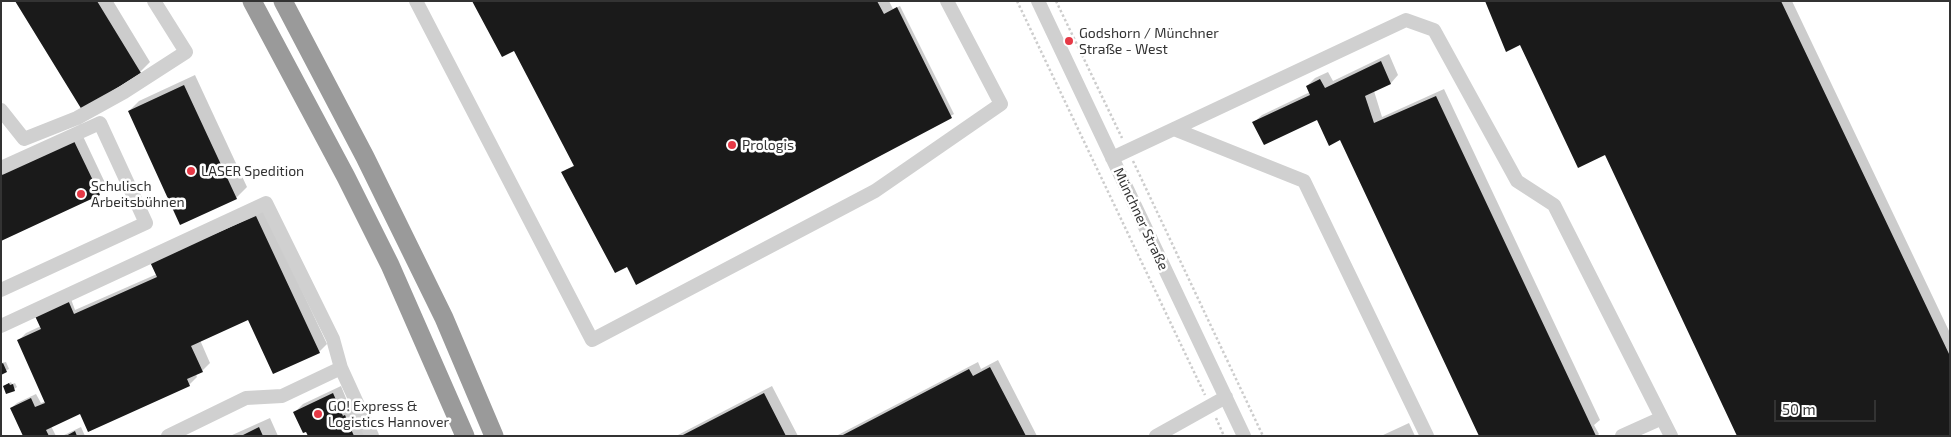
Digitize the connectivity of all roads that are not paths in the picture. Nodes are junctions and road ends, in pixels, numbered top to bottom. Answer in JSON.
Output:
{"nodes":[{"id":1,"x":154,"y":1,"type":"edge"},
{"id":2,"x":252,"y":1,"type":"edge"},
{"id":3,"x":282,"y":1,"type":"edge"},
{"id":4,"x":416,"y":1,"type":"edge"},
{"id":5,"x":947,"y":1,"type":"edge"},
{"id":6,"x":1038,"y":1,"type":"edge"},
{"id":7,"x":1,"y":110,"type":"edge"},
{"id":8,"x":1174,"y":129,"type":"junction"},
{"id":9,"x":1112,"y":158,"type":"junction"},
{"id":10,"x":1,"y":168,"type":"edge"},
{"id":11,"x":1,"y":290,"type":"edge"},
{"id":12,"x":1,"y":326,"type":"edge"},
{"id":13,"x":341,"y":368,"type":"junction"},
{"id":14,"x":1226,"y":397,"type":"junction"},
{"id":15,"x":1662,"y":418,"type":"junction"},
{"id":16,"x":168,"y":436,"type":"edge"},
{"id":17,"x":372,"y":436,"type":"edge"},
{"id":18,"x":465,"y":436,"type":"edge"},
{"id":19,"x":494,"y":436,"type":"edge"},
{"id":20,"x":1156,"y":436,"type":"edge"},
{"id":21,"x":1244,"y":436,"type":"edge"},
{"id":22,"x":1427,"y":436,"type":"edge"},
{"id":23,"x":1622,"y":436,"type":"edge"},
{"id":24,"x":1671,"y":436,"type":"edge"}],
"edges":[{"from":1,"to":7,"type":"street"},
{"from":2,"to":18,"type":"highway"},
{"from":3,"to":19,"type":"highway"},
{"from":4,"to":5,"type":"street"},
{"from":6,"to":9,"type":"street","name":"Münchner Straße"},
{"from":8,"to":9,"type":"street"},
{"from":8,"to":15,"type":"street"},
{"from":8,"to":22,"type":"street"},
{"from":9,"to":14,"type":"street","name":"Münchner Straße"},
{"from":10,"to":11,"type":"street"},
{"from":12,"to":13,"type":"street"},
{"from":13,"to":16,"type":"street"},
{"from":13,"to":17,"type":"street"},
{"from":14,"to":20,"type":"street"},
{"from":14,"to":21,"type":"street","name":"Münchner Straße"},
{"from":15,"to":23,"type":"street"},
{"from":15,"to":24,"type":"street"}]}
